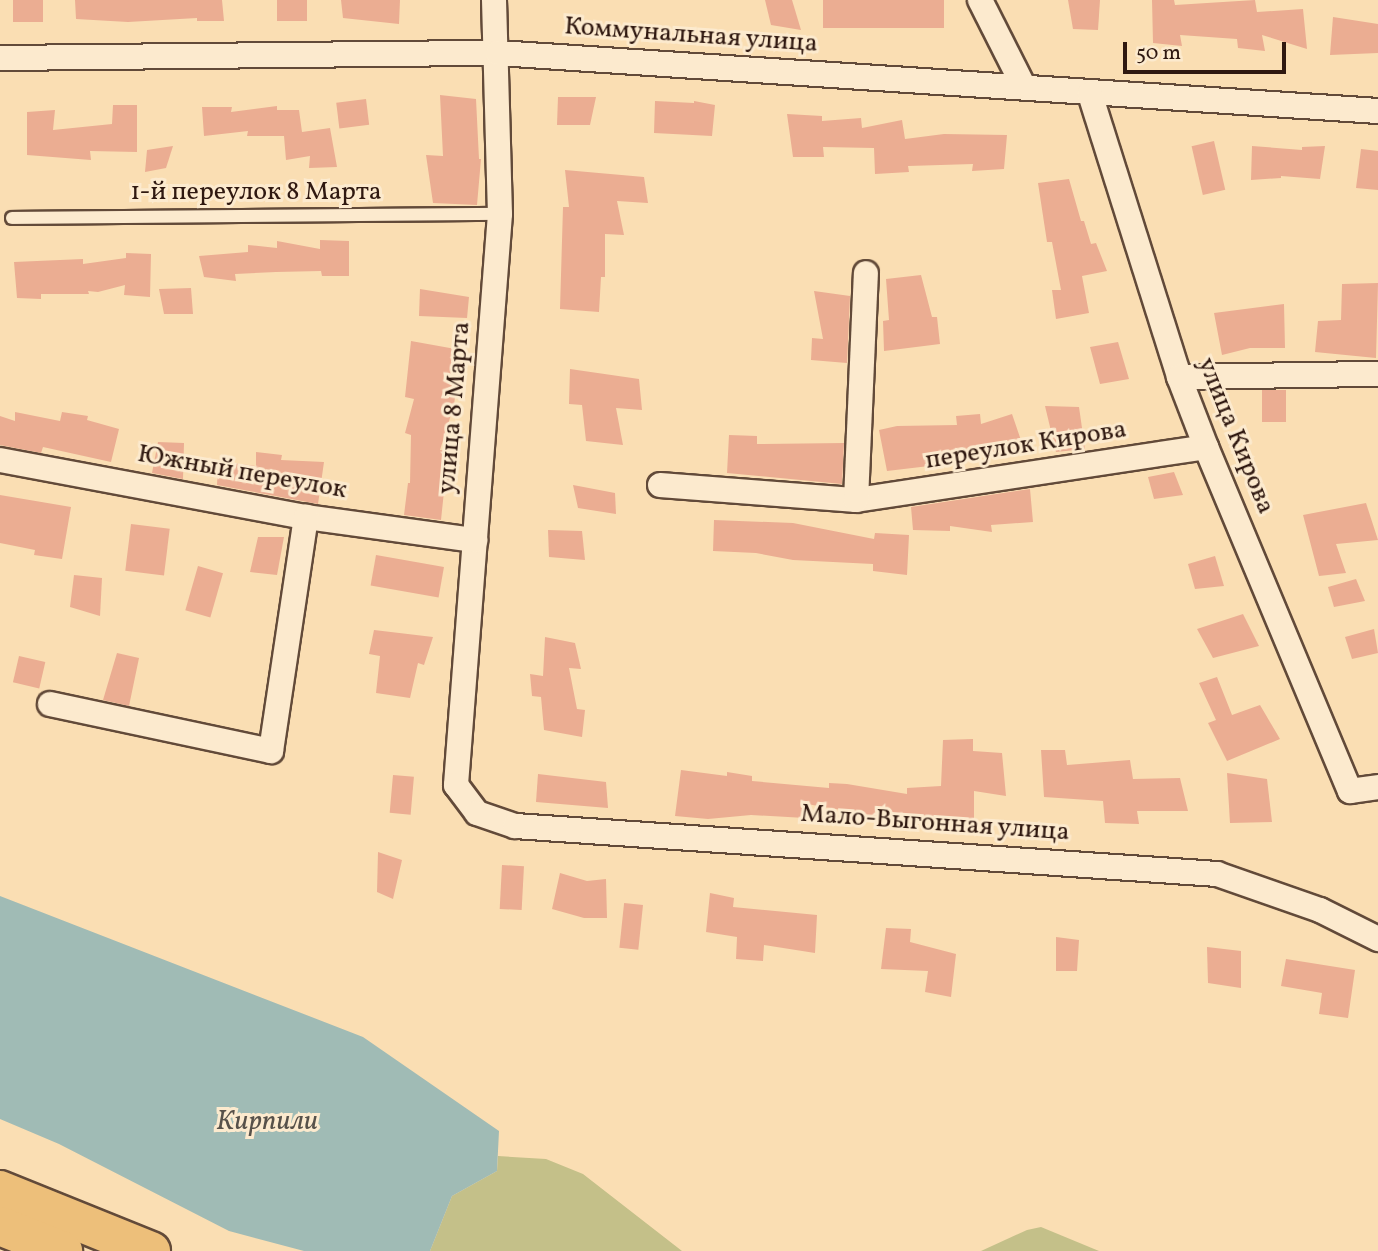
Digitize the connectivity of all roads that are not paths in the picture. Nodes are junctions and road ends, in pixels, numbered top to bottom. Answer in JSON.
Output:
{"nodes":[{"id":1,"x":494,"y":0,"type":"edge"},
{"id":2,"x":980,"y":0,"type":"edge"},
{"id":3,"x":498,"y":53,"type":"junction"},
{"id":4,"x":0,"y":58,"type":"edge"},
{"id":5,"x":1024,"y":87,"type":"junction"},
{"id":6,"x":1090,"y":94,"type":"junction"},
{"id":7,"x":1378,"y":111,"type":"edge"},
{"id":8,"x":500,"y":214,"type":"junction"},
{"id":9,"x":12,"y":218,"type":"dead end"},
{"id":10,"x":866,"y":273,"type":"dead end"},
{"id":11,"x":1378,"y":374,"type":"edge"},
{"id":12,"x":1178,"y":377,"type":"junction"},
{"id":13,"x":1206,"y":447,"type":"junction"},
{"id":14,"x":0,"y":460,"type":"edge"},
{"id":15,"x":660,"y":485,"type":"dead end"},
{"id":16,"x":856,"y":500,"type":"junction"},
{"id":17,"x":306,"y":517,"type":"junction"},
{"id":18,"x":475,"y":540,"type":"junction"},
{"id":19,"x":50,"y":704,"type":"dead end"},
{"id":20,"x":1378,"y":787,"type":"edge"},
{"id":21,"x":477,"y":813,"type":"joint"},
{"id":22,"x":1378,"y":939,"type":"edge"},
{"id":23,"x":0,"y":1190,"type":"edge"},
{"id":24,"x":0,"y":1226,"type":"edge"},
{"id":25,"x":63,"y":1251,"type":"edge"},
{"id":26,"x":151,"y":1251,"type":"edge"}],
"edges":[{"from":1,"to":3,"type":"street","name":"улица 8 Марта"},
{"from":2,"to":5,"type":"street"},
{"from":3,"to":4,"type":"street","name":"Коммунальная улица"},
{"from":3,"to":5,"type":"street","name":"Коммунальная улица"},
{"from":3,"to":8,"type":"street","name":"улица 8 Марта"},
{"from":5,"to":6,"type":"street","name":"Коммунальная улица"},
{"from":6,"to":7,"type":"street","name":"Коммунальная улица"},
{"from":6,"to":12,"type":"street","name":"улица Кирова"},
{"from":8,"to":9,"type":"lane","name":"1-й переулок 8 Марта"},
{"from":8,"to":18,"type":"street","name":"улица 8 Марта"},
{"from":10,"to":16,"type":"street"},
{"from":11,"to":12,"type":"street"},
{"from":12,"to":13,"type":"street","name":"улица Кирова"},
{"from":13,"to":16,"type":"street","name":"переулок Кирова"},
{"from":13,"to":20,"type":"street","name":"улица Кирова"},
{"from":14,"to":17,"type":"street","name":"Южный переулок"},
{"from":15,"to":16,"type":"street","name":"переулок Кирова"},
{"from":17,"to":18,"type":"street","name":"Южный переулок"},
{"from":17,"to":19,"type":"street"},
{"from":18,"to":21,"type":"street","name":"улица 8 Марта"},
{"from":21,"to":22,"type":"street","name":"Мало-Выгонная улица"},
{"from":23,"to":26,"type":"main road"},
{"from":24,"to":25,"type":"main road"}]}
